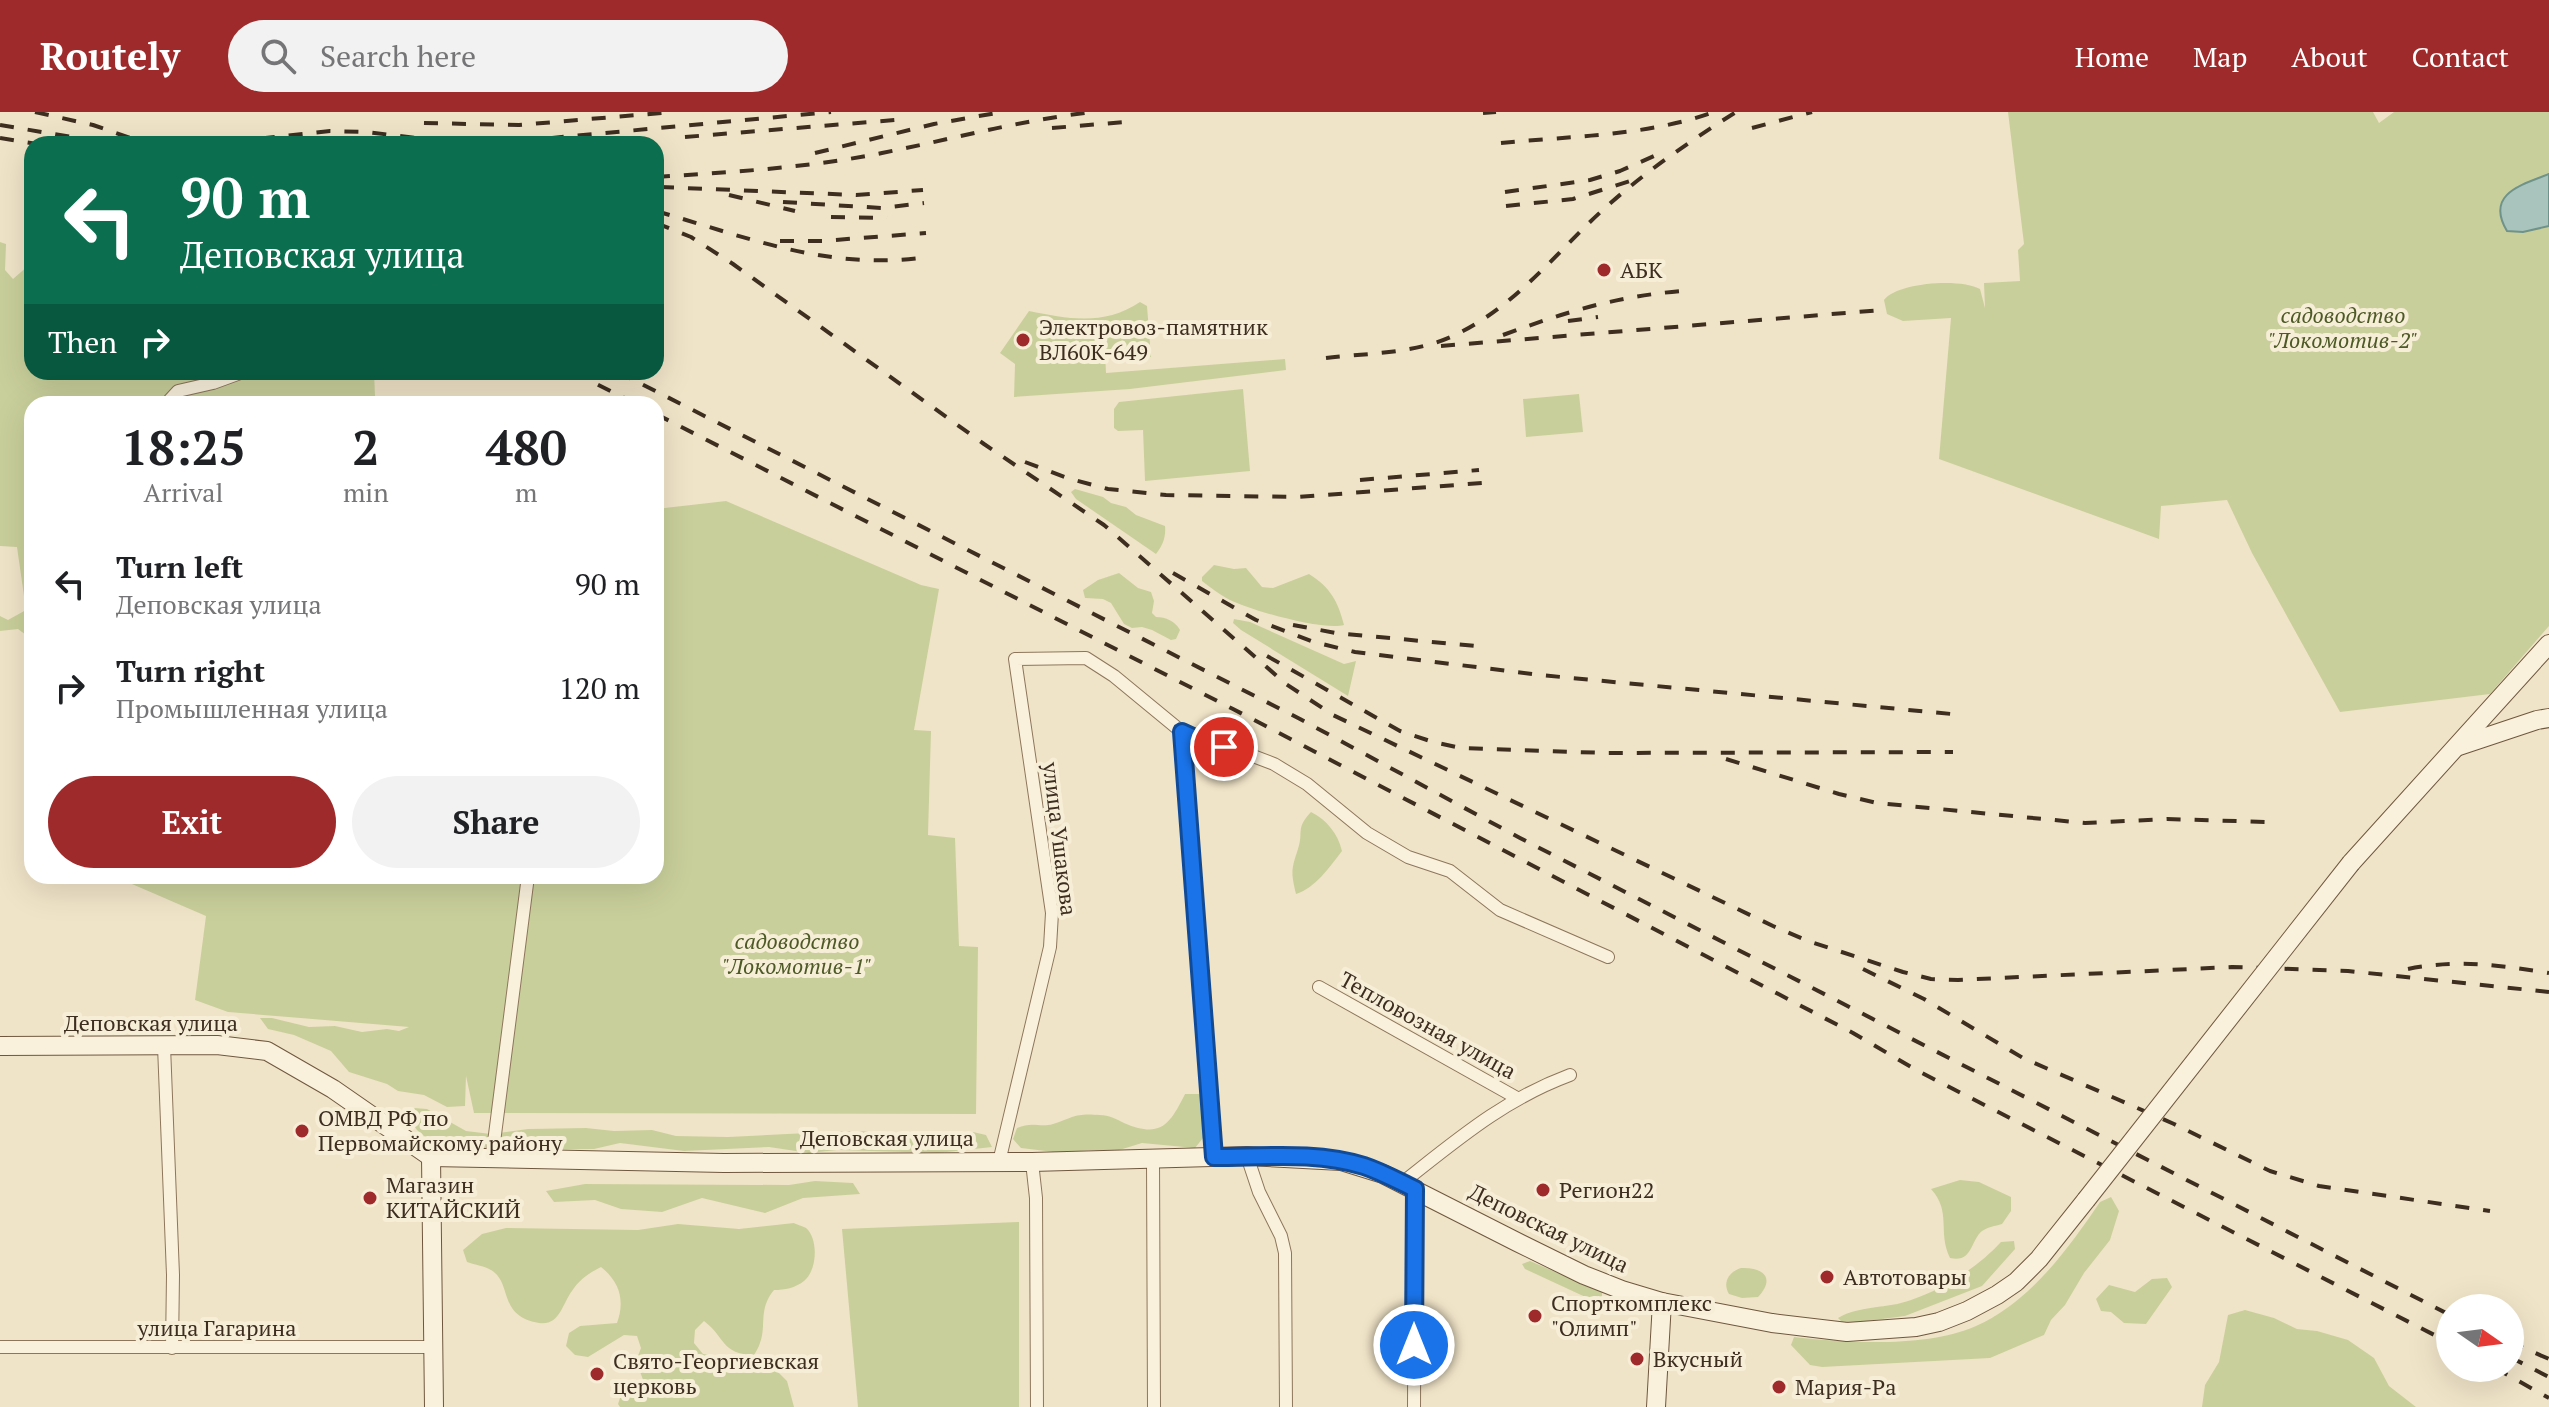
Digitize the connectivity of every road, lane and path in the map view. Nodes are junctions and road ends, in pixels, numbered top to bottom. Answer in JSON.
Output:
{"nodes":[{"id":1,"x":221,"y":380,"type":"edge"},
{"id":2,"x":173,"y":396,"type":"edge"},
{"id":3,"x":2549,"y":644,"type":"edge"},
{"id":4,"x":2549,"y":718,"type":"edge"},
{"id":5,"x":1182,"y":732,"type":"junction"},
{"id":6,"x":2456,"y":747,"type":"junction"},
{"id":7,"x":527,"y":884,"type":"edge"},
{"id":8,"x":1608,"y":957,"type":"dead end"},
{"id":9,"x":1319,"y":987,"type":"dead end"},
{"id":10,"x":0,"y":1046,"type":"edge"},
{"id":11,"x":164,"y":1046,"type":"junction"},
{"id":12,"x":1570,"y":1075,"type":"dead end"},
{"id":13,"x":1517,"y":1098,"type":"junction"},
{"id":14,"x":1247,"y":1156,"type":"junction"},
{"id":15,"x":431,"y":1157,"type":"junction"},
{"id":16,"x":1214,"y":1157,"type":"junction"},
{"id":17,"x":492,"y":1158,"type":"junction"},
{"id":18,"x":1153,"y":1160,"type":"junction"},
{"id":19,"x":999,"y":1162,"type":"junction"},
{"id":20,"x":1032,"y":1162,"type":"junction"},
{"id":21,"x":1409,"y":1186,"type":"junction"},
{"id":22,"x":1662,"y":1302,"type":"junction"},
{"id":23,"x":0,"y":1347,"type":"edge"},
{"id":24,"x":434,"y":1347,"type":"junction"},
{"id":25,"x":172,"y":1348,"type":"junction"},
{"id":26,"x":434,"y":1407,"type":"edge"},
{"id":27,"x":1037,"y":1407,"type":"edge"},
{"id":28,"x":1154,"y":1407,"type":"edge"},
{"id":29,"x":1286,"y":1407,"type":"edge"},
{"id":30,"x":1414,"y":1407,"type":"edge"},
{"id":31,"x":1656,"y":1407,"type":"edge"}],
"edges":[{"from":1,"to":2,"type":"street"},
{"from":3,"to":6,"type":"street","name":"Деповская улица"},
{"from":4,"to":6,"type":"street"},
{"from":5,"to":8,"type":"street"},
{"from":5,"to":16,"type":"street"},
{"from":5,"to":19,"type":"street","name":"улица Ушакова"},
{"from":6,"to":22,"type":"street","name":"Деповская улица","bridge":true},
{"from":7,"to":17,"type":"street"},
{"from":9,"to":13,"type":"street","name":"Тепловозная улица"},
{"from":10,"to":11,"type":"street","name":"Деповская улица"},
{"from":11,"to":15,"type":"street","name":"Деповская улица"},
{"from":11,"to":25,"type":"street"},
{"from":12,"to":13,"type":"street"},
{"from":13,"to":21,"type":"street"},
{"from":14,"to":16,"type":"street","name":"Деповская улица"},
{"from":14,"to":21,"type":"street","name":"Деповская улица"},
{"from":14,"to":29,"type":"street"},
{"from":15,"to":17,"type":"street","name":"Деповская улица"},
{"from":15,"to":24,"type":"street"},
{"from":16,"to":18,"type":"street","name":"Деповская улица"},
{"from":17,"to":19,"type":"street","name":"Деповская улица"},
{"from":18,"to":20,"type":"street","name":"Деповская улица"},
{"from":18,"to":28,"type":"street"},
{"from":19,"to":20,"type":"street","name":"Деповская улица"},
{"from":20,"to":27,"type":"street"},
{"from":21,"to":22,"type":"street","name":"Деповская улица"},
{"from":21,"to":30,"type":"street"},
{"from":22,"to":31,"type":"street"},
{"from":23,"to":25,"type":"street","name":"улица Гагарина"},
{"from":24,"to":25,"type":"street","name":"улица Гагарина"},
{"from":24,"to":26,"type":"street"}]}
